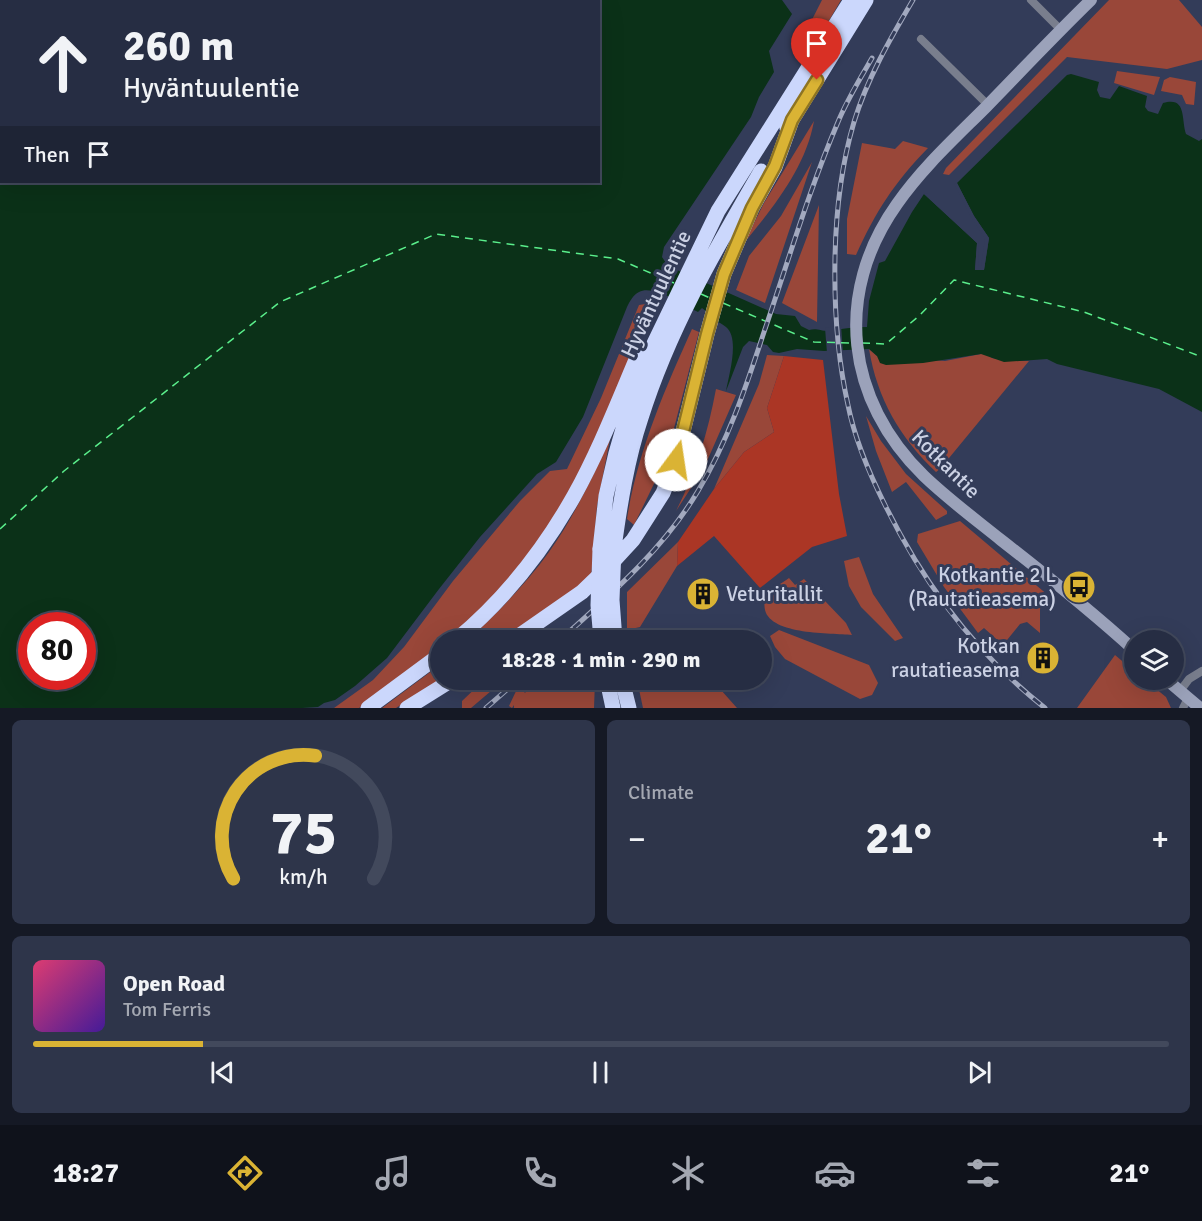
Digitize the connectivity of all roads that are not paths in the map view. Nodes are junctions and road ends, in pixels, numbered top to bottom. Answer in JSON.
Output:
{"nodes":[{"id":1,"x":851,"y":0,"type":"edge"},
{"id":2,"x":866,"y":0,"type":"edge"},
{"id":3,"x":1031,"y":0,"type":"edge"},
{"id":4,"x":1091,"y":0,"type":"edge"},
{"id":5,"x":1061,"y":30,"type":"junction"},
{"id":6,"x":921,"y":39,"type":"dead end"},
{"id":7,"x":988,"y":105,"type":"junction"},
{"id":8,"x":792,"y":120,"type":"junction"},
{"id":9,"x":701,"y":263,"type":"junction"},
{"id":10,"x":674,"y":318,"type":"junction"},
{"id":11,"x":607,"y":548,"type":"junction"},
{"id":12,"x":466,"y":630,"type":"edge"},
{"id":13,"x":527,"y":630,"type":"edge"},
{"id":14,"x":600,"y":630,"type":"edge"},
{"id":15,"x":614,"y":630,"type":"edge"},
{"id":16,"x":1124,"y":642,"type":"edge"},
{"id":17,"x":430,"y":662,"type":"edge"},
{"id":18,"x":1202,"y":671,"type":"edge"},
{"id":19,"x":436,"y":690,"type":"edge"},
{"id":20,"x":609,"y":690,"type":"edge"},
{"id":21,"x":624,"y":690,"type":"edge"},
{"id":22,"x":1184,"y":699,"type":"edge"},
{"id":23,"x":368,"y":708,"type":"edge"},
{"id":24,"x":407,"y":708,"type":"edge"},
{"id":25,"x":613,"y":708,"type":"edge"},
{"id":26,"x":629,"y":708,"type":"edge"},
{"id":27,"x":1200,"y":708,"type":"edge"}],
"edges":[{"from":1,"to":9,"type":"highway","name":"Hyväntuulentie"},
{"from":2,"to":8,"type":"highway","name":"Hyväntuulentie"},
{"from":3,"to":5,"type":"street"},
{"from":4,"to":5,"type":"street","name":"Kotkantie"},
{"from":5,"to":7,"type":"street","name":"Kotkantie"},
{"from":6,"to":7,"type":"street"},
{"from":7,"to":16,"type":"street","name":"Kotkantie"},
{"from":8,"to":9,"type":"highway","name":"Hyväntuulentie"},
{"from":8,"to":13,"type":"highway"},
{"from":9,"to":10,"type":"highway","name":"Hyväntuulentie"},
{"from":10,"to":11,"type":"highway","name":"Hyväntuulentie"},
{"from":10,"to":12,"type":"highway"},
{"from":11,"to":14,"type":"highway","name":"Hyväntuulentie","bridge":true},
{"from":11,"to":15,"type":"highway","name":"Hyväntuulentie","bridge":true},
{"from":17,"to":23,"type":"highway"},
{"from":18,"to":22,"type":"street"},
{"from":19,"to":24,"type":"highway"},
{"from":20,"to":25,"type":"highway"},
{"from":21,"to":26,"type":"highway"},
{"from":22,"to":27,"type":"street"}]}
